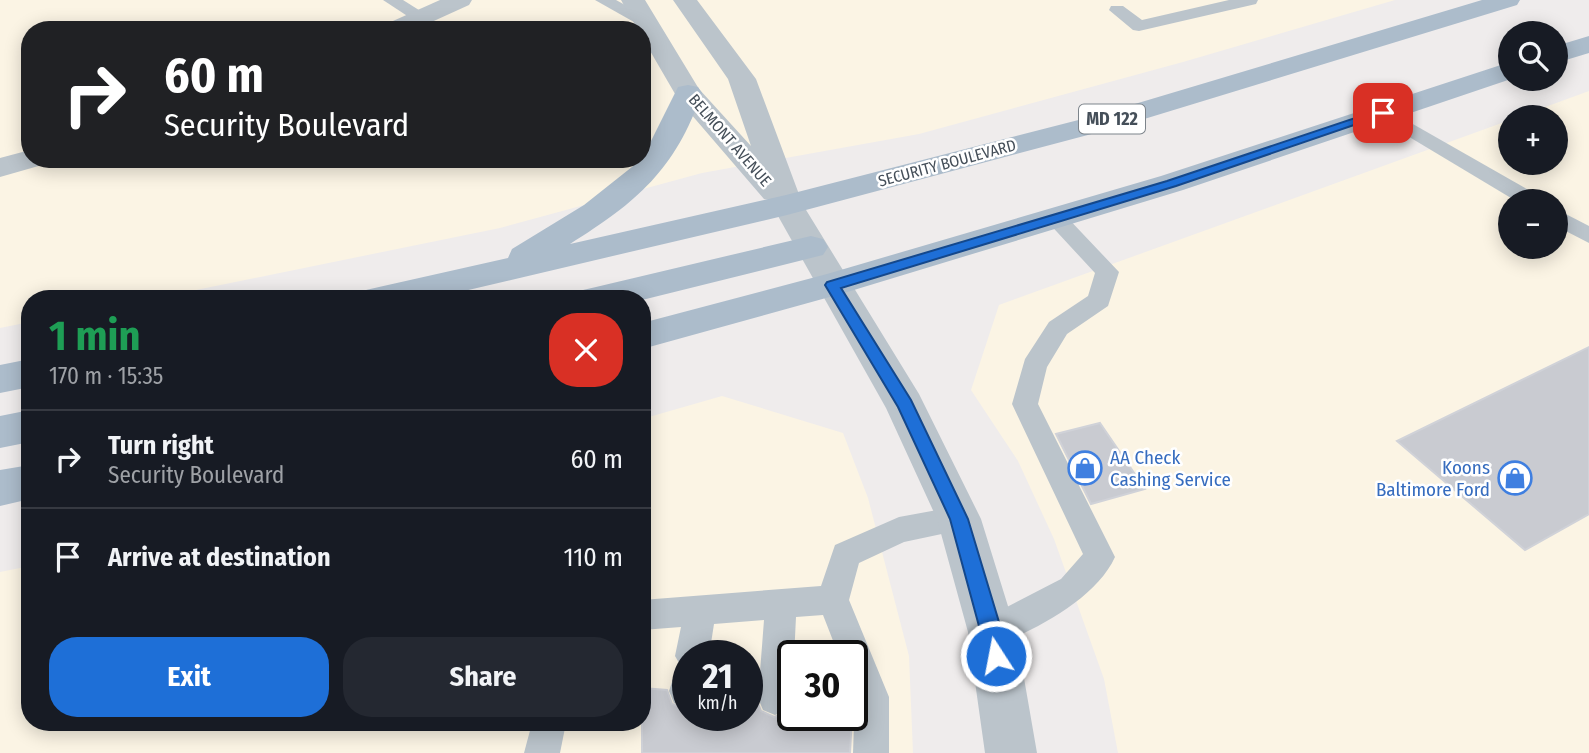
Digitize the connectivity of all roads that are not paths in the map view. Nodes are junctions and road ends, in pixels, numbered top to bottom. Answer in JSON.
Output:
{"nodes":[{"id":1,"x":391,"y":0,"type":"edge"},
{"id":2,"x":461,"y":0,"type":"edge"},
{"id":3,"x":603,"y":0,"type":"edge"},
{"id":4,"x":685,"y":0,"type":"edge"},
{"id":5,"x":1250,"y":0,"type":"edge"},
{"id":6,"x":1458,"y":0,"type":"edge"},
{"id":7,"x":1508,"y":0,"type":"edge"},
{"id":8,"x":1117,"y":10,"type":"dead end"},
{"id":9,"x":640,"y":11,"type":"edge"},
{"id":10,"x":421,"y":18,"type":"junction"},
{"id":11,"x":414,"y":21,"type":"edge"},
{"id":12,"x":1435,"y":23,"type":"junction"},
{"id":13,"x":651,"y":30,"type":"edge"},
{"id":14,"x":1589,"y":44,"type":"edge"},
{"id":15,"x":1568,"y":51,"type":"edge"},
{"id":16,"x":1589,"y":60,"type":"edge"},
{"id":17,"x":1568,"y":61,"type":"edge"},
{"id":18,"x":1498,"y":74,"type":"edge"},
{"id":19,"x":688,"y":93,"type":"junction"},
{"id":20,"x":1383,"y":113,"type":"junction"},
{"id":21,"x":21,"y":162,"type":"edge"},
{"id":22,"x":651,"y":163,"type":"edge"},
{"id":23,"x":0,"y":168,"type":"edge"},
{"id":24,"x":647,"y":168,"type":"edge"},
{"id":25,"x":1511,"y":189,"type":"edge"},
{"id":26,"x":787,"y":205,"type":"junction"},
{"id":27,"x":1056,"y":219,"type":"junction"},
{"id":28,"x":1568,"y":223,"type":"edge"},
{"id":29,"x":1589,"y":236,"type":"edge"},
{"id":30,"x":811,"y":247,"type":"junction"},
{"id":31,"x":497,"y":273,"type":"junction"},
{"id":32,"x":832,"y":285,"type":"junction"},
{"id":33,"x":420,"y":290,"type":"edge"},
{"id":34,"x":633,"y":290,"type":"edge"},
{"id":35,"x":651,"y":334,"type":"edge"},
{"id":36,"x":21,"y":375,"type":"edge"},
{"id":37,"x":0,"y":379,"type":"edge"},
{"id":38,"x":21,"y":428,"type":"edge"},
{"id":39,"x":0,"y":432,"type":"edge"},
{"id":40,"x":21,"y":484,"type":"edge"},
{"id":41,"x":0,"y":488,"type":"edge"},
{"id":42,"x":959,"y":519,"type":"junction"},
{"id":43,"x":833,"y":600,"type":"junction"},
{"id":44,"x":781,"y":602,"type":"junction"},
{"id":45,"x":700,"y":609,"type":"junction"},
{"id":46,"x":651,"y":614,"type":"edge"},
{"id":47,"x":992,"y":632,"type":"junction"},
{"id":48,"x":695,"y":640,"type":"edge"},
{"id":49,"x":775,"y":698,"type":"dead end"},
{"id":50,"x":547,"y":731,"type":"edge"},
{"id":51,"x":542,"y":753,"type":"edge"},
{"id":52,"x":871,"y":753,"type":"edge"},
{"id":53,"x":1011,"y":753,"type":"edge"}],
"edges":[{"from":1,"to":10,"type":"lane"},
{"from":2,"to":10,"type":"street"},
{"from":3,"to":9,"type":"lane"},
{"from":4,"to":26,"type":"street","name":"BELMONT AVENUE"},
{"from":5,"to":8,"type":"lane"},
{"from":6,"to":12,"type":"main road"},
{"from":7,"to":12,"type":"main road","name":"SECURITY BOULEVARD","number":"MD 122"},
{"from":10,"to":11,"type":"street"},
{"from":12,"to":26,"type":"main road","name":"SECURITY BOULEVARD","number":"MD 122"},
{"from":13,"to":19,"type":"street","name":"BELMONT AVENUE"},
{"from":14,"to":15,"type":"main road"},
{"from":16,"to":17,"type":"main road"},
{"from":18,"to":20,"type":"main road"},
{"from":19,"to":22,"type":"main road"},
{"from":19,"to":26,"type":"street","name":"BELMONT AVENUE"},
{"from":20,"to":25,"type":"lane"},
{"from":20,"to":27,"type":"main road"},
{"from":21,"to":23,"type":"street"},
{"from":24,"to":31,"type":"main road"},
{"from":26,"to":30,"type":"street","name":"BELMONT AVENUE"},
{"from":26,"to":31,"type":"main road","name":"SECURITY BOULEVARD","number":"MD 122"},
{"from":27,"to":32,"type":"main road"},
{"from":27,"to":47,"type":"lane"},
{"from":28,"to":29,"type":"lane"},
{"from":30,"to":32,"type":"street","name":"BELMONT AVENUE"},
{"from":30,"to":34,"type":"main road"},
{"from":31,"to":33,"type":"main road","name":"SECURITY BOULEVARD","number":"MD 122"},
{"from":32,"to":35,"type":"main road"},
{"from":32,"to":42,"type":"street","name":"BELMONT AVENUE"},
{"from":36,"to":37,"type":"main road"},
{"from":38,"to":39,"type":"main road"},
{"from":40,"to":41,"type":"main road"},
{"from":42,"to":43,"type":"lane"},
{"from":42,"to":47,"type":"street","name":"BELMONT AVENUE"},
{"from":43,"to":44,"type":"lane"},
{"from":43,"to":52,"type":"lane"},
{"from":44,"to":45,"type":"lane"},
{"from":44,"to":49,"type":"lane"},
{"from":45,"to":46,"type":"lane"},
{"from":45,"to":48,"type":"lane"},
{"from":47,"to":53,"type":"street","name":"BELMONT AVENUE"},
{"from":50,"to":51,"type":"lane"}]}
